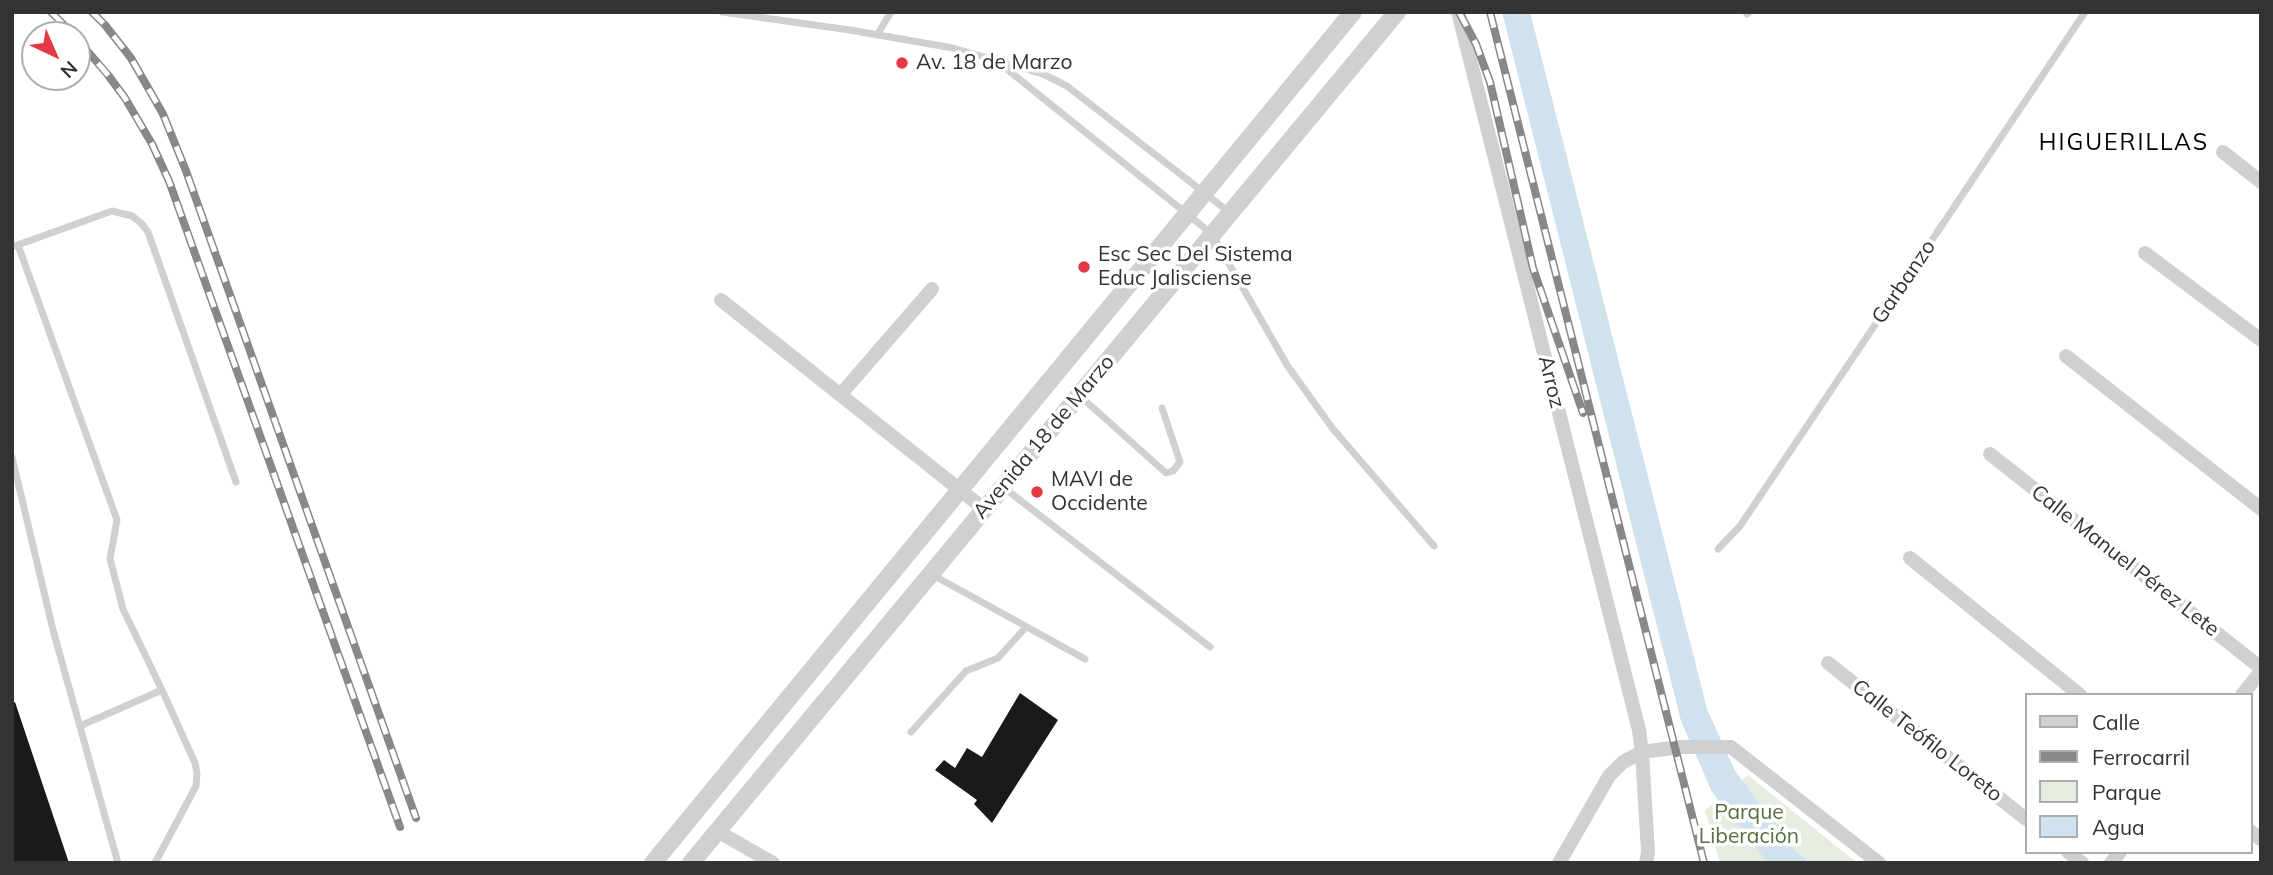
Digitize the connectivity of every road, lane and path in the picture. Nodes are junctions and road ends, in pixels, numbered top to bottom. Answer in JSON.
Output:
{"nodes":[{"id":1,"x":722,"y":12,"type":"edge"},
{"id":2,"x":800,"y":12,"type":"edge"},
{"id":3,"x":891,"y":12,"type":"edge"},
{"id":4,"x":1353,"y":12,"type":"edge"},
{"id":5,"x":1396,"y":12,"type":"edge"},
{"id":6,"x":1458,"y":12,"type":"edge"},
{"id":7,"x":2085,"y":12,"type":"edge"},
{"id":8,"x":794,"y":23,"type":"junction"},
{"id":9,"x":877,"y":35,"type":"junction"},
{"id":10,"x":998,"y":62,"type":"junction"},
{"id":11,"x":2223,"y":152,"type":"dead end"},
{"id":12,"x":2261,"y":181,"type":"edge"},
{"id":13,"x":1205,"y":193,"type":"junction"},
{"id":14,"x":1230,"y":213,"type":"junction"},
{"id":15,"x":1187,"y":214,"type":"junction"},
{"id":16,"x":1212,"y":234,"type":"junction"},
{"id":17,"x":15,"y":246,"type":"edge"},
{"id":18,"x":2145,"y":253,"type":"dead end"},
{"id":19,"x":932,"y":289,"type":"dead end"},
{"id":20,"x":721,"y":300,"type":"dead end"},
{"id":21,"x":2261,"y":340,"type":"edge"},
{"id":22,"x":2066,"y":356,"type":"dead end"},
{"id":23,"x":841,"y":394,"type":"junction"},
{"id":24,"x":1079,"y":395,"type":"junction"},
{"id":25,"x":1162,"y":408,"type":"dead end"},
{"id":26,"x":1990,"y":454,"type":"dead end"},
{"id":27,"x":12,"y":457,"type":"edge"},
{"id":28,"x":236,"y":482,"type":"dead end"},
{"id":29,"x":1003,"y":487,"type":"junction"},
{"id":30,"x":961,"y":489,"type":"junction"},
{"id":31,"x":984,"y":509,"type":"junction"},
{"id":32,"x":2261,"y":509,"type":"edge"},
{"id":33,"x":1434,"y":546,"type":"dead end"},
{"id":34,"x":1718,"y":549,"type":"dead end"},
{"id":35,"x":1910,"y":558,"type":"dead end"},
{"id":36,"x":930,"y":574,"type":"junction"},
{"id":37,"x":1026,"y":626,"type":"junction"},
{"id":38,"x":1210,"y":647,"type":"dead end"},
{"id":39,"x":1085,"y":659,"type":"dead end"},
{"id":40,"x":1828,"y":663,"type":"dead end"},
{"id":41,"x":2261,"y":670,"type":"edge"},
{"id":42,"x":162,"y":690,"type":"junction"},
{"id":43,"x":2078,"y":693,"type":"edge"},
{"id":44,"x":2244,"y":693,"type":"edge"},
{"id":45,"x":80,"y":726,"type":"junction"},
{"id":46,"x":911,"y":732,"type":"dead end"},
{"id":47,"x":1643,"y":752,"type":"junction"},
{"id":48,"x":2024,"y":817,"type":"edge"},
{"id":49,"x":717,"y":831,"type":"junction"},
{"id":50,"x":118,"y":863,"type":"edge"},
{"id":51,"x":155,"y":863,"type":"edge"},
{"id":52,"x":653,"y":863,"type":"edge"},
{"id":53,"x":691,"y":863,"type":"edge"},
{"id":54,"x":773,"y":863,"type":"edge"},
{"id":55,"x":1559,"y":863,"type":"edge"},
{"id":56,"x":1646,"y":863,"type":"edge"},
{"id":57,"x":1879,"y":863,"type":"edge"}],
"edges":[{"from":1,"to":8,"type":"lane"},
{"from":2,"to":8,"type":"lane"},
{"from":3,"to":9,"type":"lane"},
{"from":4,"to":13,"type":"street","name":"Avenida 18 de Marzo"},
{"from":5,"to":14,"type":"street","name":"Avenida 18 de Marzo"},
{"from":6,"to":47,"type":"street","name":"Arroz"},
{"from":7,"to":34,"type":"lane","name":"Garbanzo"},
{"from":8,"to":9,"type":"lane"},
{"from":9,"to":10,"type":"lane"},
{"from":10,"to":13,"type":"lane"},
{"from":10,"to":15,"type":"lane"},
{"from":11,"to":12,"type":"street"},
{"from":13,"to":14,"type":"lane"},
{"from":13,"to":15,"type":"street","name":"Avenida 18 de Marzo"},
{"from":14,"to":16,"type":"street","name":"Avenida 18 de Marzo"},
{"from":15,"to":16,"type":"lane"},
{"from":15,"to":30,"type":"street","name":"Avenida 18 de Marzo"},
{"from":16,"to":24,"type":"street","name":"Avenida 18 de Marzo"},
{"from":16,"to":33,"type":"lane"},
{"from":17,"to":28,"type":"lane"},
{"from":17,"to":42,"type":"lane"},
{"from":18,"to":21,"type":"street"},
{"from":19,"to":23,"type":"street"},
{"from":20,"to":23,"type":"street"},
{"from":22,"to":32,"type":"street"},
{"from":23,"to":30,"type":"street"},
{"from":24,"to":25,"type":"lane"},
{"from":24,"to":29,"type":"street","name":"Avenida 18 de Marzo"},
{"from":26,"to":41,"type":"street","name":"Calle Manuel Pérez Lete"},
{"from":27,"to":45,"type":"lane"},
{"from":29,"to":31,"type":"street","name":"Avenida 18 de Marzo"},
{"from":29,"to":38,"type":"lane"},
{"from":30,"to":31,"type":"street"},
{"from":30,"to":52,"type":"street","name":"Avenida 18 de Marzo"},
{"from":31,"to":36,"type":"street","name":"Avenida 18 de Marzo"},
{"from":35,"to":43,"type":"street"},
{"from":36,"to":37,"type":"lane"},
{"from":36,"to":49,"type":"street","name":"Avenida 18 de Marzo"},
{"from":37,"to":39,"type":"lane"},
{"from":37,"to":46,"type":"lane"},
{"from":40,"to":48,"type":"street","name":"Calle Teófilo Loreto"},
{"from":41,"to":44,"type":"street"},
{"from":42,"to":45,"type":"lane"},
{"from":42,"to":51,"type":"lane"},
{"from":45,"to":50,"type":"lane"},
{"from":47,"to":55,"type":"street"},
{"from":47,"to":56,"type":"street","name":"Arroz"},
{"from":47,"to":57,"type":"street"},
{"from":49,"to":53,"type":"street","name":"Avenida 18 de Marzo"},
{"from":49,"to":54,"type":"street"}]}
